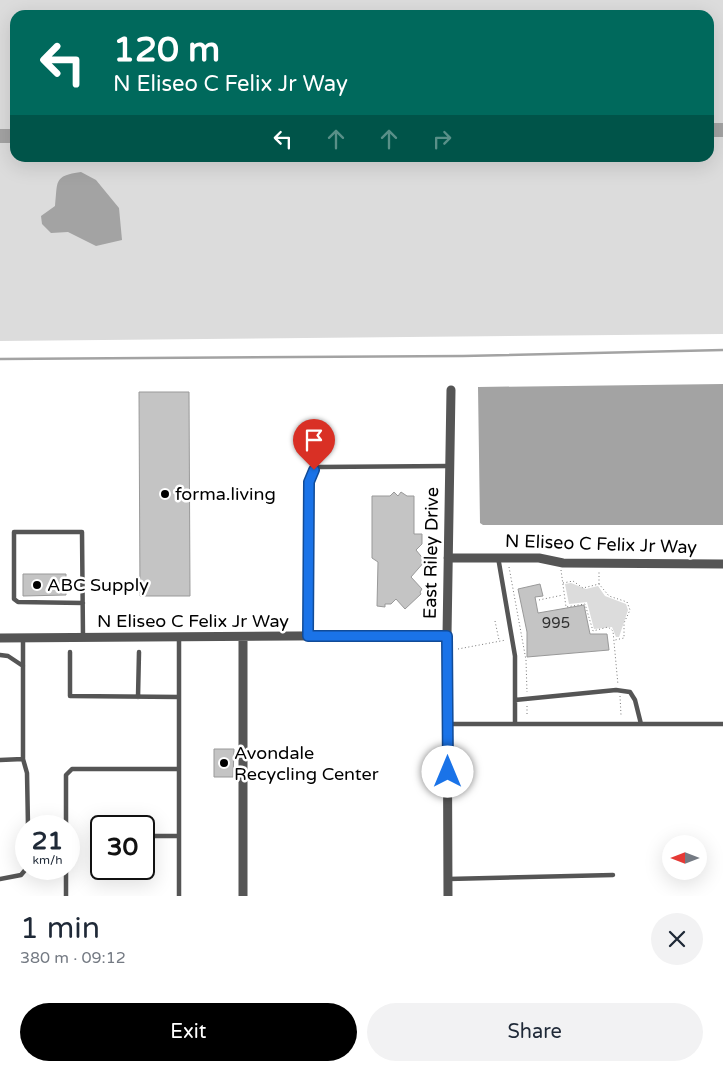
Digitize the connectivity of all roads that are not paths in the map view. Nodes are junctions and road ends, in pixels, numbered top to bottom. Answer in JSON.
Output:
{"nodes":[{"id":1,"x":451,"y":390,"type":"dead end"},
{"id":2,"x":449,"y":466,"type":"junction"},
{"id":3,"x":448,"y":558,"type":"junction"},
{"id":4,"x":498,"y":558,"type":"junction"},
{"id":5,"x":723,"y":564,"type":"edge"},
{"id":6,"x":83,"y":603,"type":"junction"},
{"id":7,"x":308,"y":636,"type":"junction"},
{"id":8,"x":447,"y":636,"type":"junction"},
{"id":9,"x":179,"y":637,"type":"junction"},
{"id":10,"x":243,"y":637,"type":"junction"},
{"id":11,"x":0,"y":638,"type":"edge"},
{"id":12,"x":23,"y":638,"type":"junction"},
{"id":13,"x":83,"y":638,"type":"junction"},
{"id":14,"x":70,"y":652,"type":"dead end"},
{"id":15,"x":139,"y":652,"type":"dead end"},
{"id":16,"x":0,"y":655,"type":"edge"},
{"id":17,"x":23,"y":666,"type":"junction"},
{"id":18,"x":138,"y":696,"type":"junction"},
{"id":19,"x":179,"y":697,"type":"junction"},
{"id":20,"x":515,"y":700,"type":"junction"},
{"id":21,"x":447,"y":724,"type":"junction"},
{"id":22,"x":515,"y":724,"type":"junction"},
{"id":23,"x":641,"y":724,"type":"junction"},
{"id":24,"x":723,"y":724,"type":"edge"},
{"id":25,"x":0,"y":760,"type":"edge"},
{"id":26,"x":23,"y":760,"type":"junction"},
{"id":27,"x":179,"y":769,"type":"junction"},
{"id":28,"x":28,"y":815,"type":"edge"},
{"id":29,"x":66,"y":815,"type":"edge"},
{"id":30,"x":155,"y":836,"type":"edge"},
{"id":31,"x":179,"y":836,"type":"junction"},
{"id":32,"x":15,"y":876,"type":"edge"},
{"id":33,"x":613,"y":876,"type":"dead end"},
{"id":34,"x":0,"y":879,"type":"edge"},
{"id":35,"x":448,"y":879,"type":"junction"},
{"id":36,"x":66,"y":880,"type":"edge"},
{"id":37,"x":66,"y":896,"type":"edge"},
{"id":38,"x":179,"y":896,"type":"edge"},
{"id":39,"x":242,"y":896,"type":"edge"},
{"id":40,"x":448,"y":896,"type":"edge"}],
"edges":[{"from":1,"to":2,"type":"street","name":"East Riley Drive"},
{"from":2,"to":3,"type":"street","name":"East Riley Drive"},
{"from":2,"to":7,"type":"lane"},
{"from":3,"to":4,"type":"street","name":"N Eliseo C Felix Jr Way"},
{"from":3,"to":8,"type":"street","name":"East Riley Drive"},
{"from":4,"to":5,"type":"street","name":"N Eliseo C Felix Jr Way"},
{"from":4,"to":20,"type":"lane"},
{"from":6,"to":6,"type":"lane"},
{"from":6,"to":13,"type":"lane"},
{"from":7,"to":8,"type":"street","name":"N Eliseo C Felix Jr Way"},
{"from":7,"to":10,"type":"street","name":"N Eliseo C Felix Jr Way"},
{"from":8,"to":21,"type":"street","name":"East Riley Drive"},
{"from":9,"to":10,"type":"street","name":"N Eliseo C Felix Jr Way"},
{"from":9,"to":13,"type":"street","name":"N Eliseo C Felix Jr Way"},
{"from":9,"to":19,"type":"lane"},
{"from":10,"to":39,"type":"street"},
{"from":11,"to":12,"type":"street","name":"N Eliseo C Felix Jr Way"},
{"from":12,"to":13,"type":"street","name":"N Eliseo C Felix Jr Way"},
{"from":12,"to":17,"type":"lane"},
{"from":14,"to":18,"type":"lane"},
{"from":15,"to":18,"type":"lane"},
{"from":16,"to":17,"type":"lane"},
{"from":17,"to":26,"type":"lane"},
{"from":18,"to":19,"type":"lane"},
{"from":19,"to":27,"type":"lane"},
{"from":20,"to":22,"type":"lane"},
{"from":20,"to":23,"type":"lane"},
{"from":21,"to":22,"type":"lane"},
{"from":21,"to":35,"type":"street","name":"East Riley Drive"},
{"from":22,"to":23,"type":"lane"},
{"from":23,"to":24,"type":"lane"},
{"from":25,"to":26,"type":"lane"},
{"from":26,"to":28,"type":"lane"},
{"from":27,"to":29,"type":"lane"},
{"from":27,"to":31,"type":"lane"},
{"from":30,"to":31,"type":"lane"},
{"from":31,"to":38,"type":"lane"},
{"from":32,"to":34,"type":"lane"},
{"from":33,"to":35,"type":"lane"},
{"from":35,"to":40,"type":"street","name":"East Riley Drive"},
{"from":36,"to":37,"type":"lane"}]}
